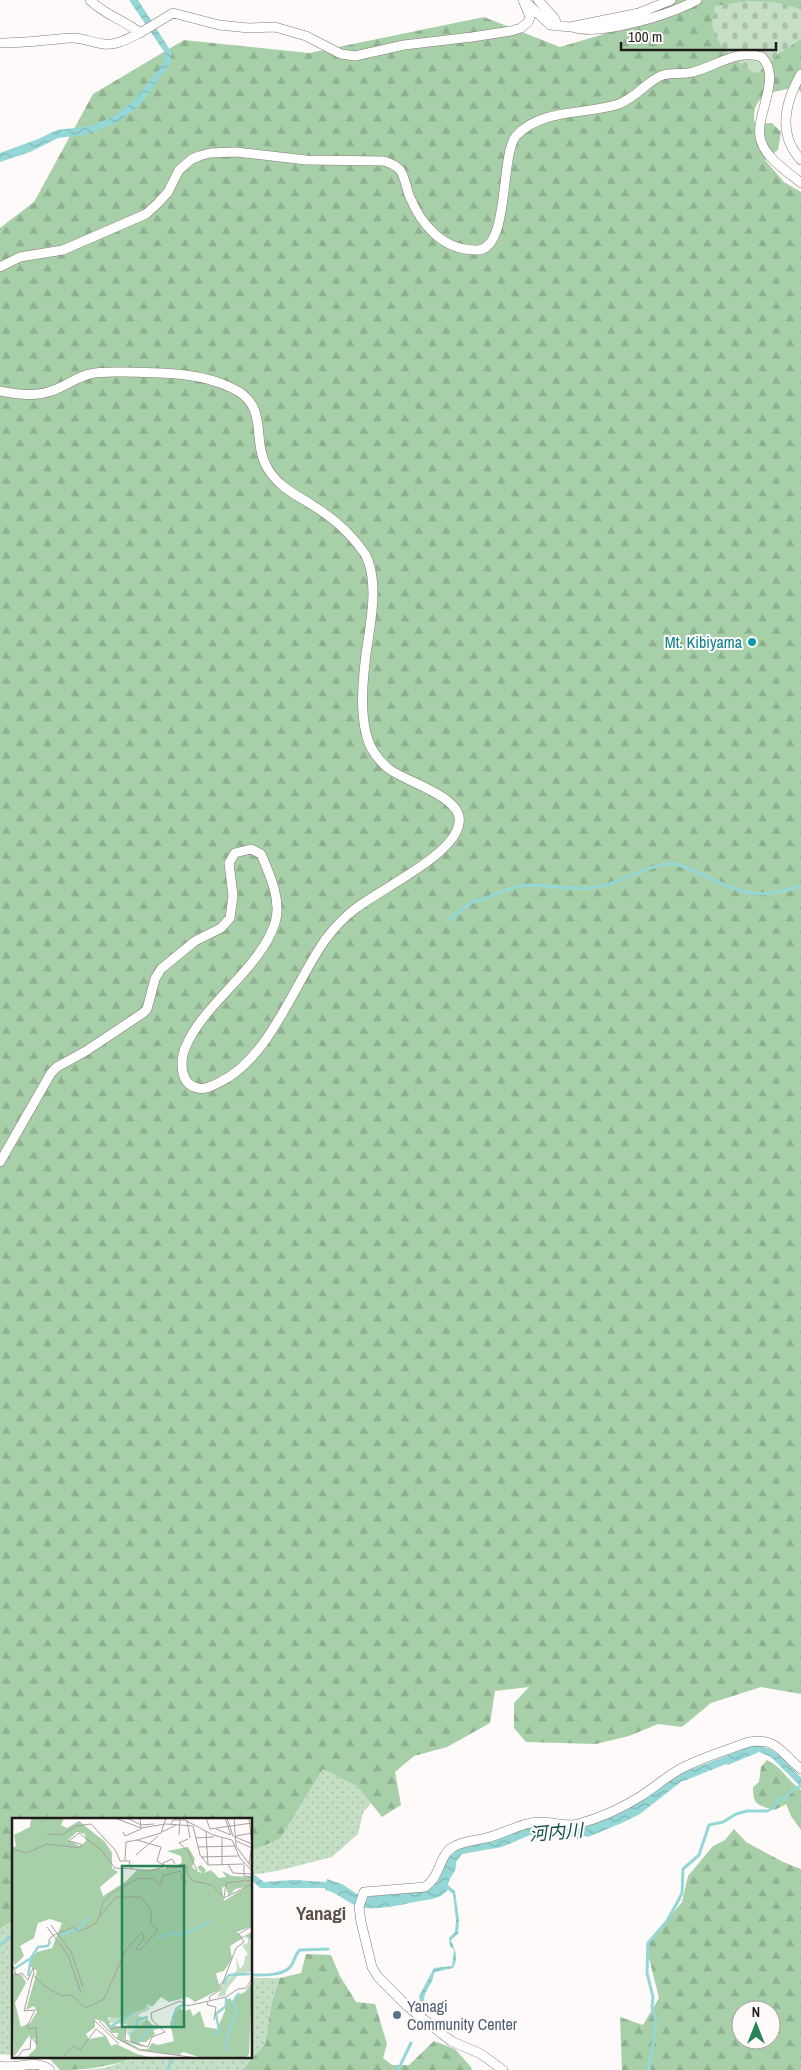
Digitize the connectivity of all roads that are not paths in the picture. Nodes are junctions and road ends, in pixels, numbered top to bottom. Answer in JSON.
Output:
{"nodes":[{"id":1,"x":90,"y":0,"type":"edge"},
{"id":2,"x":524,"y":0,"type":"edge"},
{"id":3,"x":538,"y":0,"type":"edge"},
{"id":4,"x":671,"y":0,"type":"edge"},
{"id":5,"x":697,"y":0,"type":"edge"},
{"id":6,"x":556,"y":26,"type":"junction"},
{"id":7,"x":570,"y":26,"type":"junction"},
{"id":8,"x":144,"y":32,"type":"junction"},
{"id":9,"x":0,"y":43,"type":"edge"},
{"id":10,"x":801,"y":74,"type":"edge"},
{"id":11,"x":801,"y":160,"type":"edge"},
{"id":12,"x":801,"y":183,"type":"edge"},
{"id":13,"x":0,"y":267,"type":"edge"},
{"id":14,"x":0,"y":392,"type":"edge"},
{"id":15,"x":0,"y":1162,"type":"edge"},
{"id":16,"x":801,"y":1769,"type":"edge"},
{"id":17,"x":0,"y":2066,"type":"edge"},
{"id":18,"x":50,"y":2070,"type":"edge"},
{"id":19,"x":503,"y":2070,"type":"edge"}],
"edges":[{"from":1,"to":8,"type":"street"},
{"from":2,"to":6,"type":"street"},
{"from":2,"to":8,"type":"street"},
{"from":3,"to":6,"type":"street"},
{"from":4,"to":7,"type":"street"},
{"from":5,"to":7,"type":"street"},
{"from":6,"to":7,"type":"street"},
{"from":8,"to":9,"type":"street"},
{"from":10,"to":11,"type":"street"},
{"from":12,"to":13,"type":"street"},
{"from":14,"to":15,"type":"street"},
{"from":16,"to":19,"type":"street"},
{"from":17,"to":18,"type":"street"}]}
